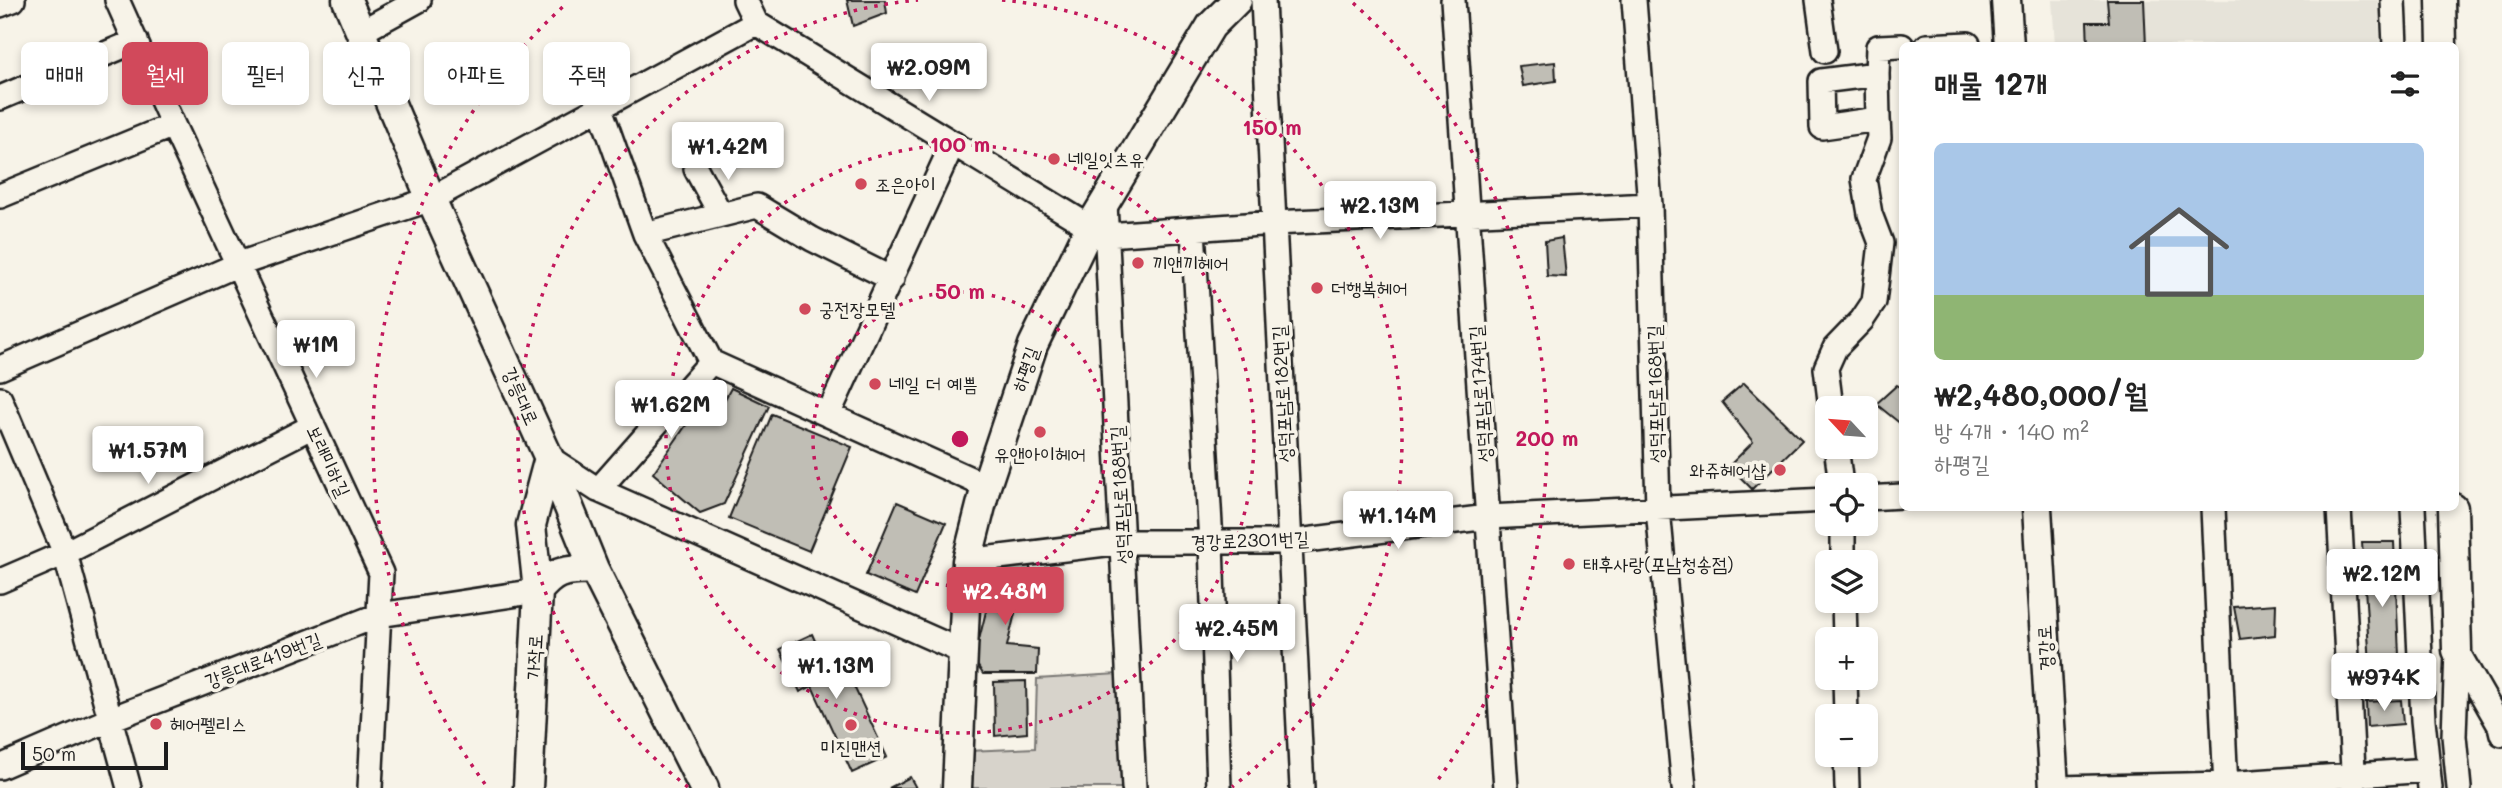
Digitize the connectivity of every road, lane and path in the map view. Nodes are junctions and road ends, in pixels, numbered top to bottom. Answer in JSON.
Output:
{"nodes":[{"id":1,"x":13,"y":0,"type":"edge"},
{"id":2,"x":117,"y":0,"type":"edge"},
{"id":3,"x":347,"y":0,"type":"edge"},
{"id":4,"x":419,"y":0,"type":"edge"},
{"id":5,"x":745,"y":0,"type":"edge"},
{"id":6,"x":1237,"y":0,"type":"edge"},
{"id":7,"x":1263,"y":0,"type":"edge"},
{"id":8,"x":1453,"y":0,"type":"edge"},
{"id":9,"x":1634,"y":0,"type":"edge"},
{"id":10,"x":1818,"y":0,"type":"edge"},
{"id":11,"x":2006,"y":0,"type":"edge"},
{"id":12,"x":2393,"y":0,"type":"edge"},
{"id":13,"x":2441,"y":0,"type":"edge"},
{"id":14,"x":0,"y":5,"type":"edge"},
{"id":15,"x":756,"y":23,"type":"junction"},
{"id":16,"x":361,"y":32,"type":"junction"},
{"id":17,"x":136,"y":41,"type":"junction"},
{"id":18,"x":2009,"y":42,"type":"edge"},
{"id":19,"x":2395,"y":42,"type":"edge"},
{"id":20,"x":2442,"y":42,"type":"edge"},
{"id":21,"x":1899,"y":46,"type":"edge"},
{"id":22,"x":1825,"y":51,"type":"dead end"},
{"id":23,"x":1877,"y":74,"type":"junction"},
{"id":24,"x":0,"y":97,"type":"edge"},
{"id":25,"x":600,"y":108,"type":"junction"},
{"id":26,"x":1878,"y":119,"type":"junction"},
{"id":27,"x":173,"y":125,"type":"junction"},
{"id":28,"x":953,"y":144,"type":"junction"},
{"id":29,"x":696,"y":169,"type":"dead end"},
{"id":30,"x":0,"y":196,"type":"edge"},
{"id":31,"x":431,"y":198,"type":"junction"},
{"id":32,"x":1650,"y":205,"type":"junction"},
{"id":33,"x":721,"y":215,"type":"junction"},
{"id":34,"x":1468,"y":215,"type":"junction"},
{"id":35,"x":1274,"y":223,"type":"junction"},
{"id":36,"x":1193,"y":229,"type":"junction"},
{"id":37,"x":1098,"y":231,"type":"junction"},
{"id":38,"x":645,"y":234,"type":"junction"},
{"id":39,"x":239,"y":264,"type":"junction"},
{"id":40,"x":892,"y":279,"type":"junction"},
{"id":41,"x":711,"y":362,"type":"junction"},
{"id":42,"x":0,"y":368,"type":"edge"},
{"id":43,"x":1830,"y":396,"type":"edge"},
{"id":44,"x":0,"y":400,"type":"edge"},
{"id":45,"x":828,"y":415,"type":"junction"},
{"id":46,"x":313,"y":426,"type":"junction"},
{"id":47,"x":549,"y":458,"type":"junction"},
{"id":48,"x":986,"y":486,"type":"junction"},
{"id":49,"x":598,"y":490,"type":"junction"},
{"id":50,"x":1899,"y":496,"type":"edge"},
{"id":51,"x":1878,"y":498,"type":"edge"},
{"id":52,"x":1815,"y":501,"type":"edge"},
{"id":53,"x":1658,"y":509,"type":"junction"},
{"id":54,"x":2037,"y":511,"type":"edge"},
{"id":55,"x":2213,"y":511,"type":"edge"},
{"id":56,"x":2339,"y":511,"type":"edge"},
{"id":57,"x":2413,"y":511,"type":"edge"},
{"id":58,"x":2453,"y":511,"type":"edge"},
{"id":59,"x":1488,"y":517,"type":"junction"},
{"id":60,"x":1122,"y":542,"type":"junction"},
{"id":61,"x":1211,"y":542,"type":"junction"},
{"id":62,"x":1290,"y":542,"type":"junction"},
{"id":63,"x":65,"y":553,"type":"junction"},
{"id":64,"x":967,"y":561,"type":"junction"},
{"id":65,"x":594,"y":569,"type":"junction"},
{"id":66,"x":0,"y":581,"type":"edge"},
{"id":67,"x":537,"y":591,"type":"junction"},
{"id":68,"x":379,"y":615,"type":"junction"},
{"id":69,"x":2457,"y":650,"type":"junction"},
{"id":70,"x":963,"y":652,"type":"junction"},
{"id":71,"x":111,"y":719,"type":"junction"},
{"id":72,"x":2502,"y":734,"type":"edge"},
{"id":73,"x":0,"y":767,"type":"edge"},
{"id":74,"x":1846,"y":767,"type":"edge"},
{"id":75,"x":2429,"y":779,"type":"edge"},
{"id":76,"x":2353,"y":782,"type":"edge"},
{"id":77,"x":2226,"y":786,"type":"edge"},
{"id":78,"x":129,"y":788,"type":"edge"},
{"id":79,"x":370,"y":788,"type":"edge"},
{"id":80,"x":528,"y":788,"type":"edge"},
{"id":81,"x":704,"y":788,"type":"edge"},
{"id":82,"x":957,"y":788,"type":"edge"},
{"id":83,"x":1135,"y":788,"type":"edge"},
{"id":84,"x":1219,"y":788,"type":"edge"},
{"id":85,"x":1302,"y":788,"type":"edge"},
{"id":86,"x":1506,"y":788,"type":"edge"},
{"id":87,"x":1684,"y":788,"type":"edge"},
{"id":88,"x":1847,"y":788,"type":"edge"},
{"id":89,"x":2056,"y":788,"type":"edge"},
{"id":90,"x":2459,"y":788,"type":"edge"}],
"edges":[{"from":1,"to":14,"type":"street"},
{"from":2,"to":17,"type":"street","name":"보래미하길"},
{"from":3,"to":16,"type":"street","name":"강릉대로"},
{"from":4,"to":16,"type":"street"},
{"from":5,"to":15,"type":"street"},
{"from":6,"to":37,"type":"street","name":"하평길"},
{"from":7,"to":35,"type":"street","name":"성덕포남로182번길"},
{"from":8,"to":34,"type":"street","name":"성덕포남로174번길"},
{"from":9,"to":32,"type":"street","name":"성덕포남로168번길"},
{"from":10,"to":22,"type":"street"},
{"from":11,"to":18,"type":"street"},
{"from":12,"to":19,"type":"street"},
{"from":13,"to":20,"type":"street"},
{"from":15,"to":25,"type":"street"},
{"from":15,"to":28,"type":"street"},
{"from":16,"to":31,"type":"street","name":"강릉대로"},
{"from":17,"to":24,"type":"street"},
{"from":17,"to":27,"type":"street","name":"보래미하길"},
{"from":21,"to":23,"type":"street"},
{"from":23,"to":26,"type":"street"},
{"from":23,"to":26,"type":"street"},
{"from":25,"to":31,"type":"street"},
{"from":25,"to":38,"type":"street"},
{"from":26,"to":43,"type":"street"},
{"from":27,"to":30,"type":"street"},
{"from":27,"to":39,"type":"street","name":"보래미하길"},
{"from":28,"to":37,"type":"street"},
{"from":28,"to":40,"type":"street"},
{"from":29,"to":33,"type":"street"},
{"from":31,"to":39,"type":"street"},
{"from":31,"to":47,"type":"street","name":"강릉대로"},
{"from":32,"to":34,"type":"street"},
{"from":32,"to":53,"type":"street","name":"성덕포남로168번길"},
{"from":33,"to":38,"type":"street"},
{"from":33,"to":40,"type":"street"},
{"from":34,"to":35,"type":"street"},
{"from":34,"to":59,"type":"street","name":"성덕포남로174번길"},
{"from":35,"to":36,"type":"street"},
{"from":35,"to":62,"type":"street","name":"성덕포남로182번길"},
{"from":36,"to":37,"type":"street"},
{"from":36,"to":61,"type":"street"},
{"from":37,"to":48,"type":"street","name":"하평길"},
{"from":37,"to":60,"type":"street","name":"성덕포남로188번길"},
{"from":38,"to":41,"type":"street"},
{"from":39,"to":42,"type":"street"},
{"from":39,"to":46,"type":"street","name":"보래미하길"},
{"from":40,"to":45,"type":"street"},
{"from":41,"to":45,"type":"street"},
{"from":41,"to":49,"type":"street"},
{"from":44,"to":63,"type":"street"},
{"from":45,"to":48,"type":"street"},
{"from":46,"to":63,"type":"street"},
{"from":46,"to":68,"type":"street","name":"보래미하길"},
{"from":47,"to":49,"type":"street"},
{"from":47,"to":65,"type":"street","name":"강릉대로"},
{"from":47,"to":67,"type":"street","name":"가작로"},
{"from":48,"to":64,"type":"street","name":"하평길"},
{"from":49,"to":70,"type":"street"},
{"from":50,"to":51,"type":"street"},
{"from":52,"to":53,"type":"street","name":"경강로2301번길"},
{"from":53,"to":59,"type":"street","name":"경강로2301번길"},
{"from":53,"to":87,"type":"street","name":"성덕포남로168번길"},
{"from":54,"to":89,"type":"street","name":"경강로"},
{"from":55,"to":77,"type":"street"},
{"from":56,"to":76,"type":"street"},
{"from":57,"to":75,"type":"street"},
{"from":58,"to":69,"type":"street"},
{"from":59,"to":62,"type":"street","name":"경강로2301번길"},
{"from":59,"to":86,"type":"street","name":"성덕포남로174번길"},
{"from":60,"to":61,"type":"street","name":"경강로2301번길"},
{"from":60,"to":64,"type":"street","name":"경강로2301번길"},
{"from":60,"to":83,"type":"street","name":"성덕포남로188번길"},
{"from":61,"to":62,"type":"street","name":"경강로2301번길"},
{"from":61,"to":84,"type":"street"},
{"from":62,"to":85,"type":"street","name":"성덕포남로182번길"},
{"from":63,"to":66,"type":"street"},
{"from":63,"to":71,"type":"street"},
{"from":64,"to":70,"type":"street","name":"하평길"},
{"from":65,"to":67,"type":"street"},
{"from":65,"to":81,"type":"street","name":"강릉대로"},
{"from":67,"to":68,"type":"street","name":"강릉대로419번길"},
{"from":67,"to":80,"type":"street","name":"가작로"},
{"from":68,"to":71,"type":"street","name":"강릉대로419번길"},
{"from":68,"to":79,"type":"street","name":"보래미하길"},
{"from":69,"to":72,"type":"street"},
{"from":69,"to":90,"type":"street"},
{"from":70,"to":82,"type":"street","name":"하평길"},
{"from":71,"to":73,"type":"street","name":"강릉대로419번길"},
{"from":71,"to":78,"type":"street"},
{"from":74,"to":88,"type":"street"},
{"from":75,"to":76,"type":"street"},
{"from":76,"to":77,"type":"street"},
{"from":77,"to":89,"type":"street"}]}
